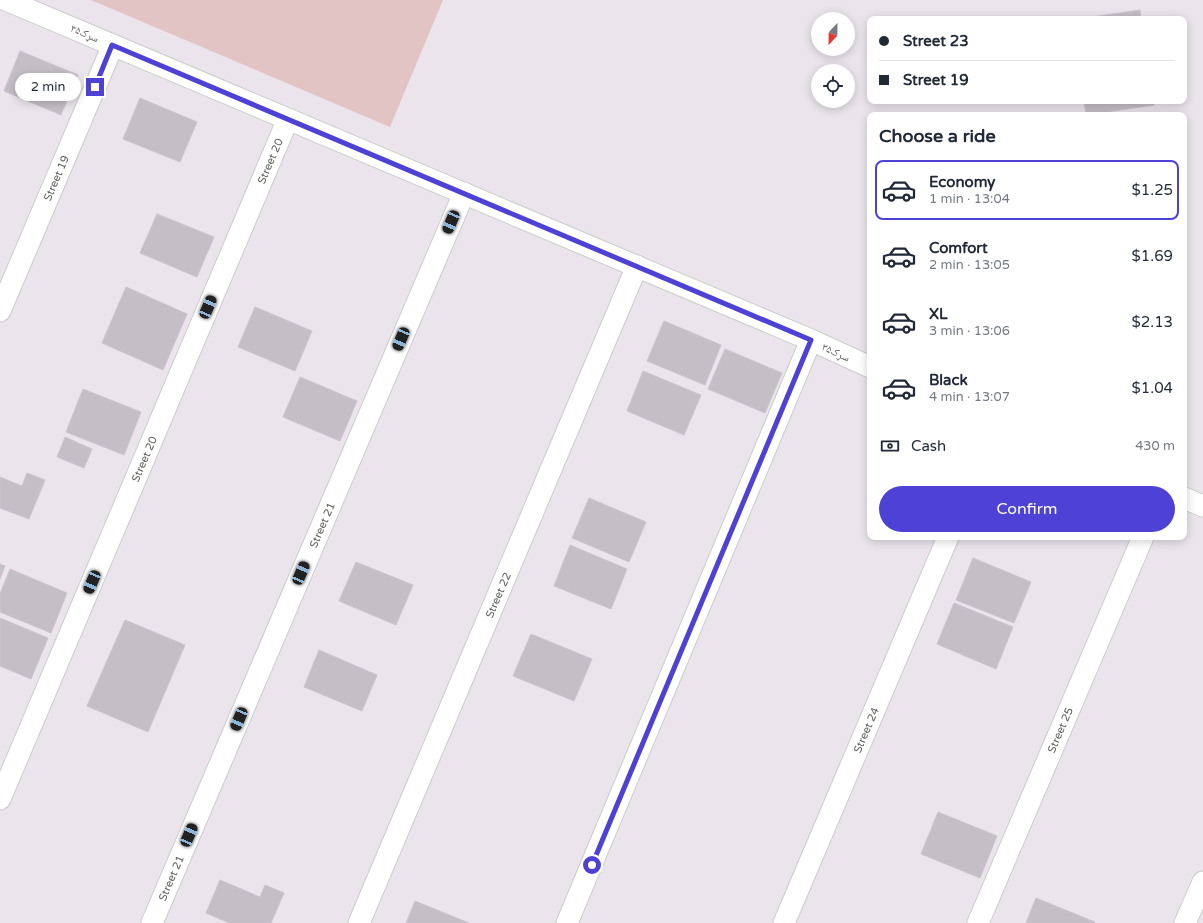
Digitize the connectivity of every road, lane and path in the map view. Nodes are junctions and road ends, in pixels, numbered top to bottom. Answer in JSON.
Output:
{"nodes":[{"id":1,"x":6,"y":0,"type":"edge"},
{"id":2,"x":112,"y":45,"type":"junction"},
{"id":3,"x":288,"y":119,"type":"junction"},
{"id":4,"x":464,"y":193,"type":"junction"},
{"id":5,"x":637,"y":266,"type":"junction"},
{"id":6,"x":0,"y":311,"type":"edge"},
{"id":7,"x":811,"y":340,"type":"junction"},
{"id":8,"x":867,"y":366,"type":"edge"},
{"id":9,"x":1187,"y":499,"type":"edge"},
{"id":10,"x":1203,"y":506,"type":"edge"},
{"id":11,"x":947,"y":540,"type":"edge"},
{"id":12,"x":1142,"y":540,"type":"edge"},
{"id":13,"x":0,"y":799,"type":"edge"},
{"id":14,"x":1203,"y":882,"type":"edge"},
{"id":15,"x":152,"y":923,"type":"edge"},
{"id":16,"x":359,"y":923,"type":"edge"},
{"id":17,"x":567,"y":923,"type":"edge"},
{"id":18,"x":784,"y":923,"type":"edge"},
{"id":19,"x":978,"y":923,"type":"edge"},
{"id":20,"x":1186,"y":923,"type":"edge"}],
"edges":[{"from":1,"to":2,"type":"street","name":"سړک۳۵"},
{"from":2,"to":3,"type":"street","name":"سړک۳۵"},
{"from":2,"to":6,"type":"street","name":"Street 19"},
{"from":3,"to":4,"type":"street","name":"سړک۳۵"},
{"from":3,"to":13,"type":"street","name":"Street 20"},
{"from":4,"to":5,"type":"street","name":"سړک۳۵"},
{"from":4,"to":15,"type":"street","name":"Street 21"},
{"from":5,"to":7,"type":"street","name":"سړک۳۵"},
{"from":5,"to":16,"type":"street","name":"Street 22"},
{"from":7,"to":8,"type":"street","name":"سړک۳۵"},
{"from":7,"to":17,"type":"street"},
{"from":9,"to":10,"type":"street"},
{"from":11,"to":18,"type":"street","name":"Street 24"},
{"from":12,"to":19,"type":"street","name":"Street 25"},
{"from":14,"to":20,"type":"street"}]}
